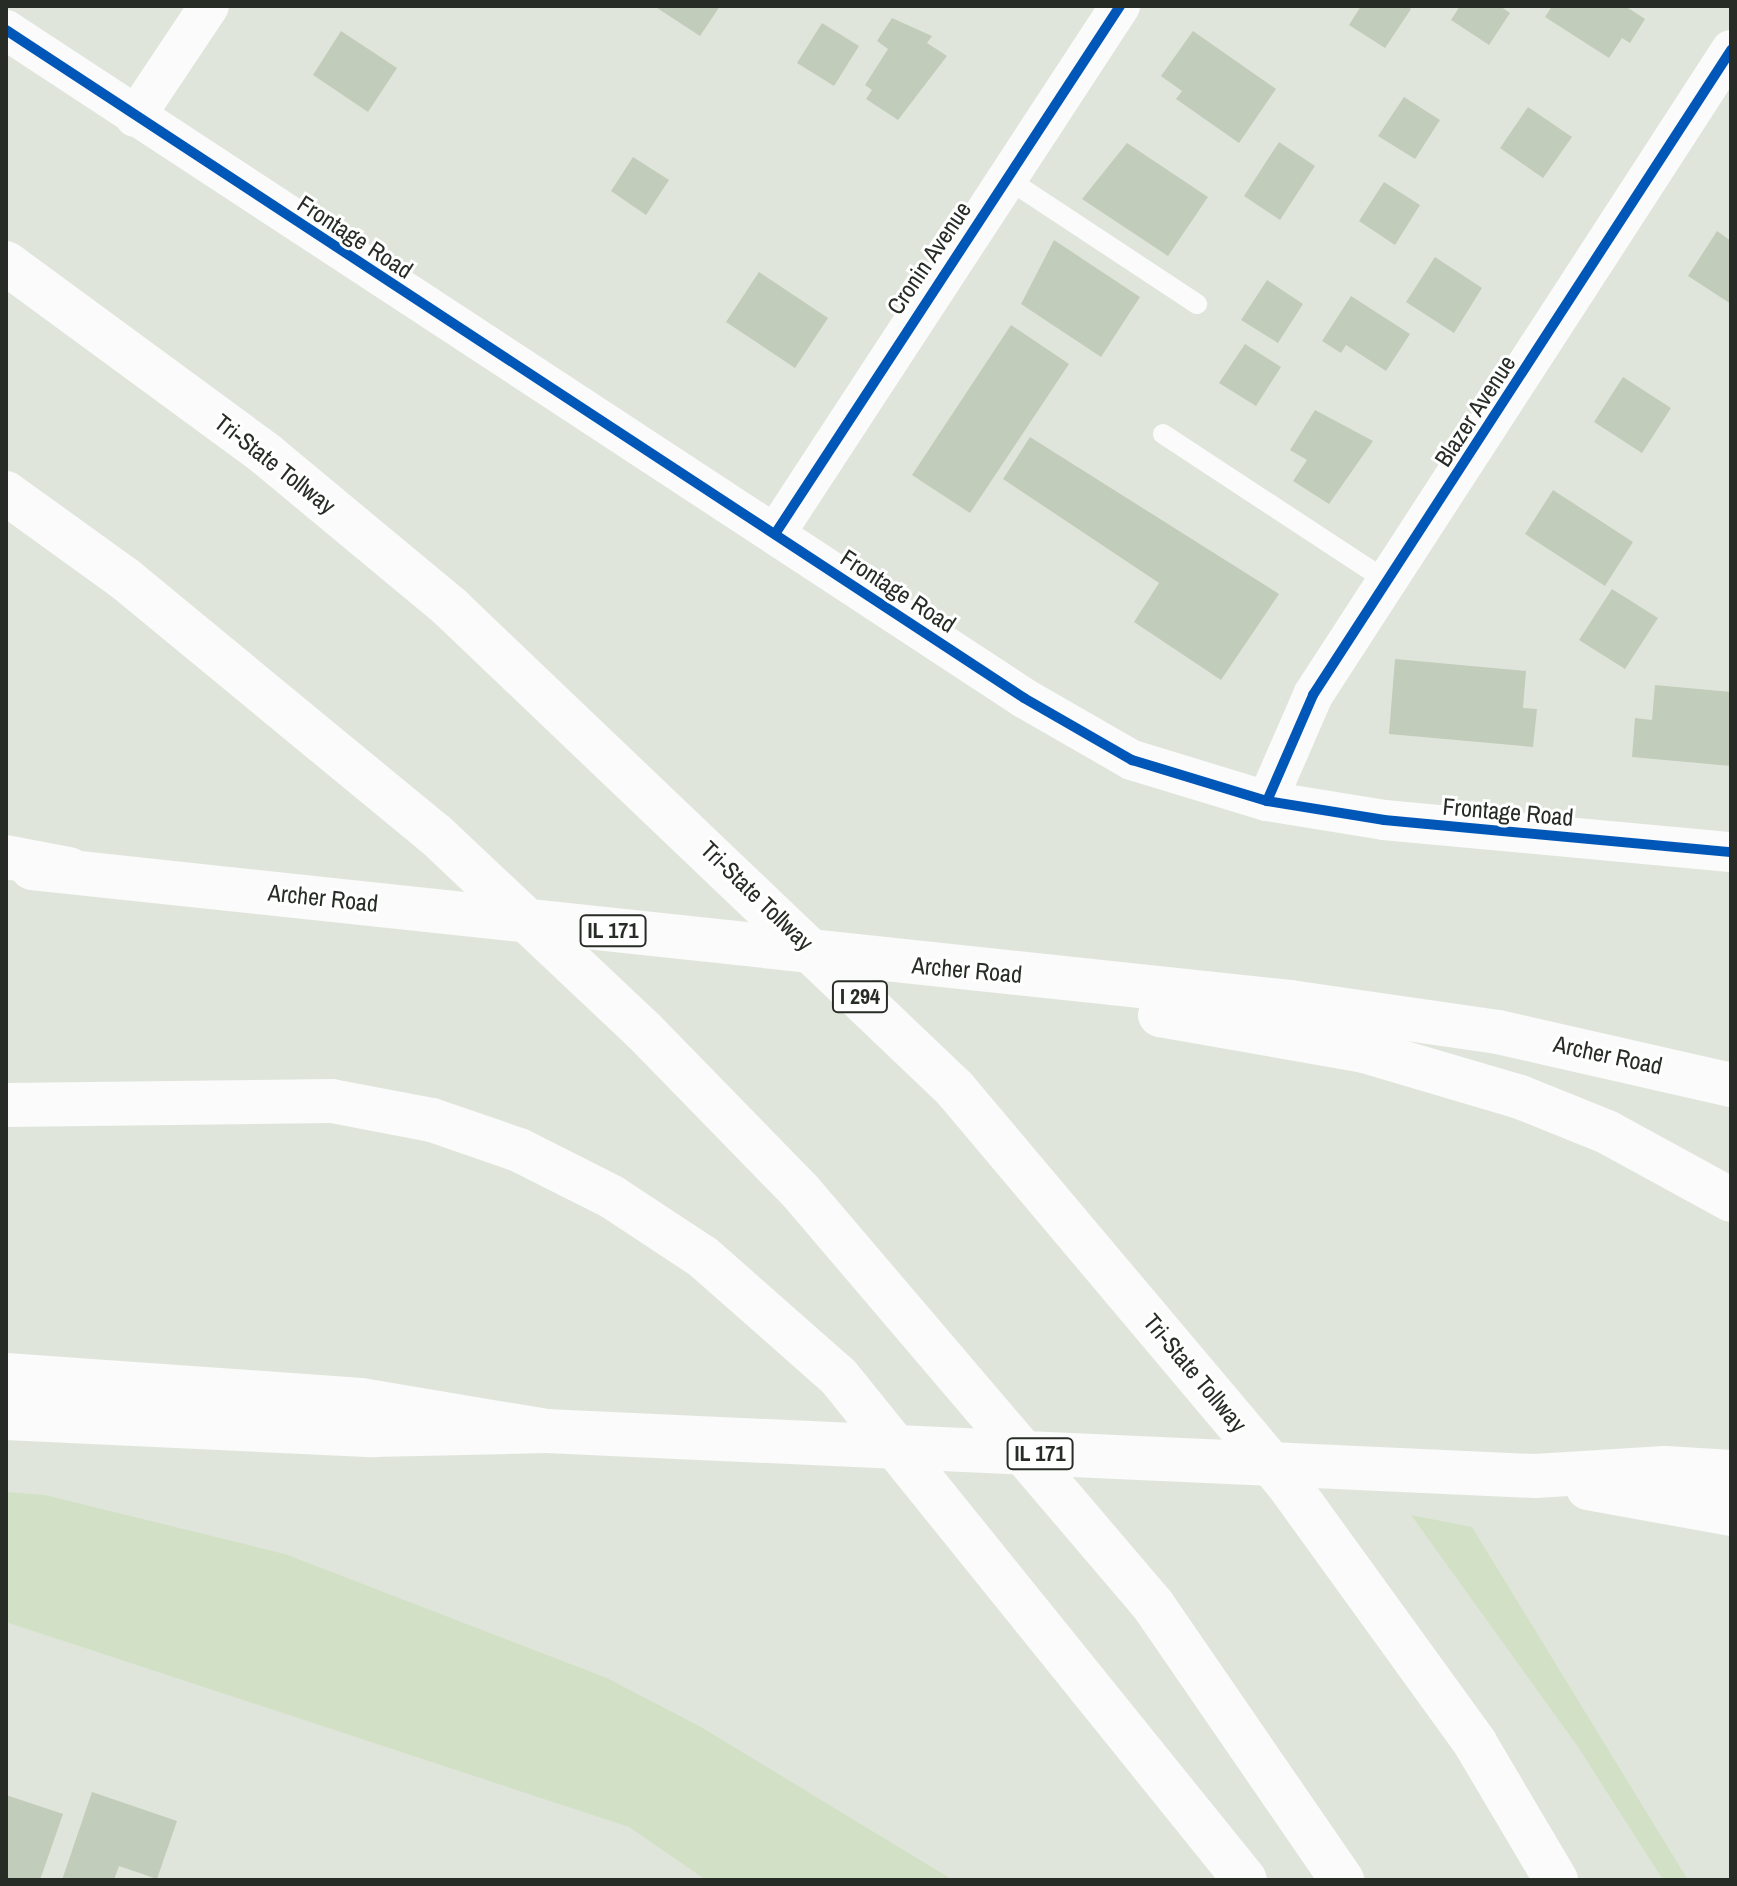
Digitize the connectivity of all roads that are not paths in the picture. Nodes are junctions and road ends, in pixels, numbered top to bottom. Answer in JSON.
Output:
{"nodes":[{"id":1,"x":209,"y":6,"type":"edge"},
{"id":2,"x":1120,"y":6,"type":"edge"},
{"id":3,"x":6,"y":30,"type":"edge"},
{"id":4,"x":1731,"y":50,"type":"edge"},
{"id":5,"x":135,"y":117,"type":"junction"},
{"id":6,"x":1006,"y":178,"type":"junction"},
{"id":7,"x":6,"y":263,"type":"edge"},
{"id":8,"x":1197,"y":304,"type":"dead end"},
{"id":9,"x":1163,"y":434,"type":"dead end"},
{"id":10,"x":6,"y":493,"type":"edge"},
{"id":11,"x":775,"y":534,"type":"junction"},
{"id":12,"x":1388,"y":582,"type":"junction"},
{"id":13,"x":1267,"y":801,"type":"junction"},
{"id":14,"x":1731,"y":852,"type":"edge"},
{"id":15,"x":6,"y":857,"type":"edge"},
{"id":16,"x":6,"y":868,"type":"edge"},
{"id":17,"x":69,"y":869,"type":"junction"},
{"id":18,"x":1128,"y":996,"type":"junction"},
{"id":19,"x":1731,"y":1085,"type":"edge"},
{"id":20,"x":6,"y":1105,"type":"edge"},
{"id":21,"x":1731,"y":1200,"type":"edge"},
{"id":22,"x":6,"y":1375,"type":"edge"},
{"id":23,"x":6,"y":1418,"type":"edge"},
{"id":24,"x":546,"y":1431,"type":"junction"},
{"id":25,"x":1731,"y":1472,"type":"edge"},
{"id":26,"x":1535,"y":1476,"type":"junction"},
{"id":27,"x":1731,"y":1514,"type":"edge"},
{"id":28,"x":1245,"y":1880,"type":"edge"},
{"id":29,"x":1342,"y":1880,"type":"edge"},
{"id":30,"x":1556,"y":1880,"type":"edge"}],
"edges":[{"from":1,"to":5,"type":"street"},
{"from":2,"to":6,"type":"street","name":"Cronin Avenue"},
{"from":3,"to":5,"type":"street","name":"Frontage Road"},
{"from":4,"to":12,"type":"street","name":"Blazer Avenue"},
{"from":5,"to":11,"type":"street","name":"Frontage Road"},
{"from":6,"to":8,"type":"lane"},
{"from":6,"to":11,"type":"street","name":"Cronin Avenue"},
{"from":7,"to":30,"type":"main road","name":"Tri-State Tollway","number":"I 294"},
{"from":9,"to":12,"type":"lane"},
{"from":10,"to":29,"type":"main road"},
{"from":11,"to":13,"type":"street","name":"Frontage Road"},
{"from":12,"to":13,"type":"street","name":"Blazer Avenue"},
{"from":13,"to":14,"type":"street","name":"Frontage Road"},
{"from":15,"to":17,"type":"main road"},
{"from":16,"to":17,"type":"main road","name":"Archer Road","number":"IL 171"},
{"from":17,"to":18,"type":"main road","name":"Archer Road","number":"IL 171"},
{"from":18,"to":19,"type":"main road","name":"Archer Road"},
{"from":18,"to":21,"type":"main road"},
{"from":20,"to":28,"type":"main road"},
{"from":22,"to":24,"type":"main road"},
{"from":23,"to":24,"type":"main road","number":"IL 171"},
{"from":24,"to":26,"type":"main road","number":"IL 171"},
{"from":25,"to":26,"type":"main road","number":"IL 171"},
{"from":26,"to":27,"type":"main road"}]}
